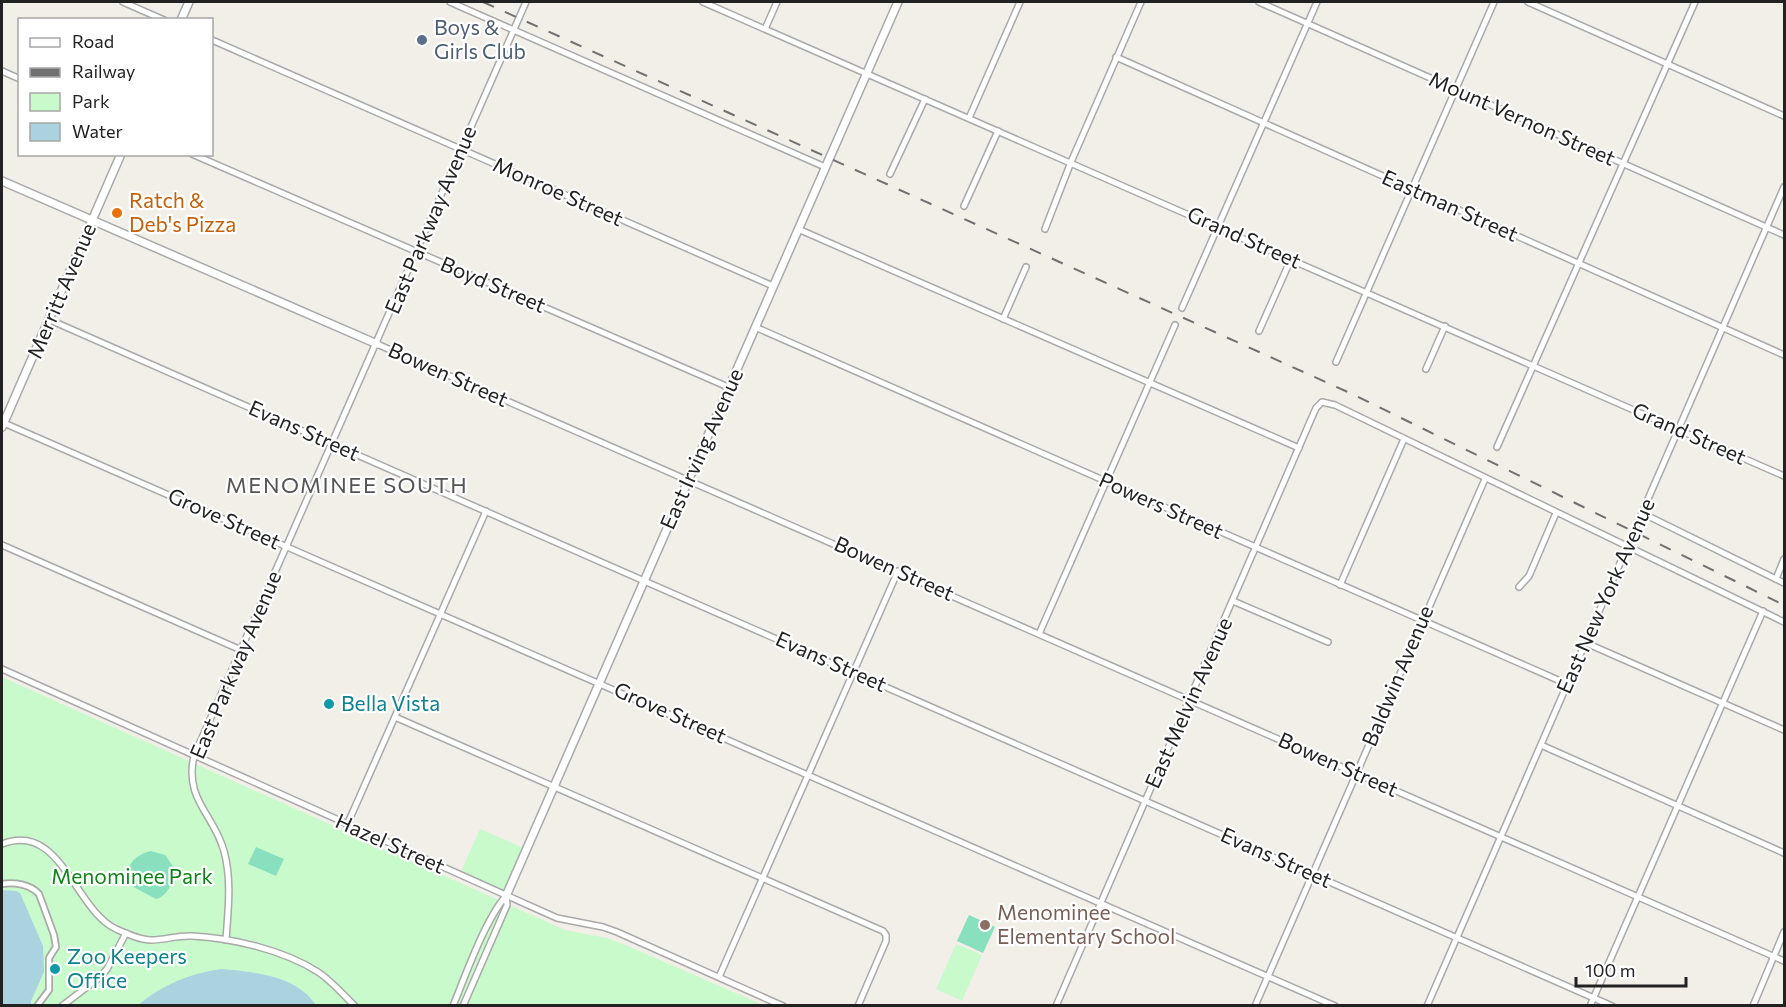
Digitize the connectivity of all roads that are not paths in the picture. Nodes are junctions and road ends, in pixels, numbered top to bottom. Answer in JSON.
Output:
{"nodes":[{"id":1,"x":123,"y":2,"type":"edge"},
{"id":2,"x":189,"y":2,"type":"edge"},
{"id":3,"x":450,"y":2,"type":"edge"},
{"id":4,"x":526,"y":2,"type":"edge"},
{"id":5,"x":703,"y":2,"type":"edge"},
{"id":6,"x":777,"y":2,"type":"edge"},
{"id":7,"x":898,"y":2,"type":"edge"},
{"id":8,"x":1020,"y":2,"type":"edge"},
{"id":9,"x":1140,"y":2,"type":"edge"},
{"id":10,"x":1259,"y":2,"type":"edge"},
{"id":11,"x":1317,"y":2,"type":"edge"},
{"id":12,"x":1494,"y":2,"type":"edge"},
{"id":13,"x":1528,"y":2,"type":"edge"},
{"id":14,"x":1695,"y":2,"type":"edge"},
{"id":15,"x":159,"y":18,"type":"edge"},
{"id":16,"x":182,"y":18,"type":"edge"},
{"id":17,"x":1308,"y":23,"type":"junction"},
{"id":18,"x":514,"y":29,"type":"junction"},
{"id":19,"x":765,"y":29,"type":"junction"},
{"id":20,"x":213,"y":40,"type":"edge"},
{"id":21,"x":1116,"y":57,"type":"junction"},
{"id":22,"x":1666,"y":64,"type":"junction"},
{"id":23,"x":2,"y":71,"type":"edge"},
{"id":24,"x":866,"y":74,"type":"junction"},
{"id":25,"x":18,"y":78,"type":"edge"},
{"id":26,"x":1456,"y":89,"type":"junction"},
{"id":27,"x":925,"y":99,"type":"junction"},
{"id":28,"x":1785,"y":116,"type":"edge"},
{"id":29,"x":969,"y":118,"type":"junction"},
{"id":30,"x":1264,"y":123,"type":"junction"},
{"id":31,"x":998,"y":130,"type":"junction"},
{"id":32,"x":461,"y":150,"type":"junction"},
{"id":33,"x":120,"y":156,"type":"edge"},
{"id":34,"x":197,"y":156,"type":"edge"},
{"id":35,"x":1071,"y":162,"type":"junction"},
{"id":36,"x":1622,"y":163,"type":"junction"},
{"id":37,"x":825,"y":167,"type":"junction"},
{"id":38,"x":890,"y":174,"type":"dead end"},
{"id":39,"x":2,"y":181,"type":"edge"},
{"id":40,"x":1785,"y":188,"type":"edge"},
{"id":41,"x":1411,"y":189,"type":"junction"},
{"id":42,"x":964,"y":206,"type":"dead end"},
{"id":43,"x":92,"y":220,"type":"junction"},
{"id":44,"x":1218,"y":226,"type":"junction"},
{"id":45,"x":1767,"y":227,"type":"junction"},
{"id":46,"x":798,"y":229,"type":"junction"},
{"id":47,"x":1045,"y":229,"type":"dead end"},
{"id":48,"x":1785,"y":235,"type":"edge"},
{"id":49,"x":416,"y":252,"type":"junction"},
{"id":50,"x":1291,"y":259,"type":"junction"},
{"id":51,"x":1579,"y":264,"type":"junction"},
{"id":52,"x":1026,"y":267,"type":"dead end"},
{"id":53,"x":773,"y":286,"type":"junction"},
{"id":54,"x":1366,"y":292,"type":"junction"},
{"id":55,"x":1182,"y":308,"type":"dead end"},
{"id":56,"x":1003,"y":319,"type":"junction"},
{"id":57,"x":50,"y":320,"type":"junction"},
{"id":58,"x":1175,"y":325,"type":"dead end"},
{"id":59,"x":1445,"y":326,"type":"junction"},
{"id":60,"x":755,"y":327,"type":"junction"},
{"id":61,"x":1724,"y":328,"type":"junction"},
{"id":62,"x":1259,"y":331,"type":"dead end"},
{"id":63,"x":377,"y":344,"type":"junction"},
{"id":64,"x":1785,"y":355,"type":"edge"},
{"id":65,"x":1336,"y":362,"type":"dead end"},
{"id":66,"x":1534,"y":366,"type":"junction"},
{"id":67,"x":1426,"y":369,"type":"dead end"},
{"id":68,"x":1150,"y":383,"type":"junction"},
{"id":69,"x":728,"y":387,"type":"junction"},
{"id":70,"x":2,"y":425,"type":"edge"},
{"id":71,"x":1679,"y":430,"type":"junction"},
{"id":72,"x":1404,"y":439,"type":"junction"},
{"id":73,"x":333,"y":444,"type":"junction"},
{"id":74,"x":1299,"y":447,"type":"junction"},
{"id":75,"x":1497,"y":447,"type":"dead end"},
{"id":76,"x":1785,"y":476,"type":"edge"},
{"id":77,"x":688,"y":479,"type":"junction"},
{"id":78,"x":1485,"y":479,"type":"junction"},
{"id":79,"x":1106,"y":482,"type":"junction"},
{"id":80,"x":486,"y":511,"type":"junction"},
{"id":81,"x":1556,"y":513,"type":"junction"},
{"id":82,"x":1642,"y":513,"type":"junction"},
{"id":83,"x":2,"y":545,"type":"edge"},
{"id":84,"x":286,"y":546,"type":"junction"},
{"id":85,"x":1627,"y":546,"type":"junction"},
{"id":86,"x":1257,"y":548,"type":"junction"},
{"id":87,"x":1785,"y":559,"type":"edge"},
{"id":88,"x":898,"y":571,"type":"junction"},
{"id":89,"x":1776,"y":579,"type":"junction"},
{"id":90,"x":644,"y":580,"type":"junction"},
{"id":91,"x":1785,"y":583,"type":"edge"},
{"id":92,"x":1340,"y":585,"type":"junction"},
{"id":93,"x":1519,"y":587,"type":"dead end"},
{"id":94,"x":1233,"y":601,"type":"junction"},
{"id":95,"x":1763,"y":611,"type":"junction"},
{"id":96,"x":440,"y":613,"type":"junction"},
{"id":97,"x":1422,"y":621,"type":"junction"},
{"id":98,"x":1785,"y":622,"type":"edge"},
{"id":99,"x":1039,"y":634,"type":"junction"},
{"id":100,"x":1328,"y":642,"type":"dead end"},
{"id":101,"x":1586,"y":643,"type":"junction"},
{"id":102,"x":241,"y":650,"type":"junction"},
{"id":103,"x":2,"y":669,"type":"edge"},
{"id":104,"x":854,"y":672,"type":"junction"},
{"id":105,"x":599,"y":682,"type":"junction"},
{"id":106,"x":1567,"y":684,"type":"junction"},
{"id":107,"x":1190,"y":700,"type":"junction"},
{"id":108,"x":1723,"y":703,"type":"junction"},
{"id":109,"x":395,"y":717,"type":"junction"},
{"id":110,"x":1785,"y":730,"type":"edge"},
{"id":111,"x":1541,"y":745,"type":"junction"},
{"id":112,"x":194,"y":756,"type":"junction"},
{"id":113,"x":1356,"y":773,"type":"junction"},
{"id":114,"x":807,"y":774,"type":"junction"},
{"id":115,"x":554,"y":786,"type":"junction"},
{"id":116,"x":1146,"y":801,"type":"junction"},
{"id":117,"x":1678,"y":806,"type":"junction"},
{"id":118,"x":347,"y":825,"type":"junction"},
{"id":119,"x":1501,"y":837,"type":"junction"},
{"id":120,"x":2,"y":844,"type":"edge"},
{"id":121,"x":1785,"y":853,"type":"edge"},
{"id":122,"x":1313,"y":873,"type":"junction"},
{"id":123,"x":762,"y":877,"type":"junction"},
{"id":124,"x":2,"y":884,"type":"edge"},
{"id":125,"x":506,"y":896,"type":"junction"},
{"id":126,"x":1638,"y":897,"type":"junction"},
{"id":127,"x":1101,"y":903,"type":"junction"},
{"id":128,"x":1785,"y":932,"type":"edge"},
{"id":129,"x":126,"y":933,"type":"junction"},
{"id":130,"x":1456,"y":937,"type":"junction"},
{"id":131,"x":226,"y":940,"type":"junction"},
{"id":132,"x":1774,"y":957,"type":"junction"},
{"id":133,"x":1785,"y":961,"type":"edge"},
{"id":134,"x":1268,"y":976,"type":"junction"},
{"id":135,"x":719,"y":977,"type":"junction"},
{"id":136,"x":1594,"y":997,"type":"junction"},
{"id":137,"x":37,"y":1005,"type":"edge"},
{"id":138,"x":62,"y":1005,"type":"edge"},
{"id":139,"x":355,"y":1005,"type":"edge"},
{"id":140,"x":453,"y":1005,"type":"edge"},
{"id":141,"x":463,"y":1005,"type":"edge"},
{"id":142,"x":783,"y":1005,"type":"edge"},
{"id":143,"x":858,"y":1005,"type":"edge"},
{"id":144,"x":1057,"y":1005,"type":"edge"},
{"id":145,"x":1255,"y":1005,"type":"edge"},
{"id":146,"x":1335,"y":1005,"type":"edge"},
{"id":147,"x":1427,"y":1005,"type":"edge"},
{"id":148,"x":1590,"y":1005,"type":"edge"},
{"id":149,"x":1612,"y":1005,"type":"edge"},
{"id":150,"x":1753,"y":1005,"type":"edge"}],
"edges":[{"from":1,"to":15,"type":"street"},
{"from":2,"to":16,"type":"street"},
{"from":3,"to":18,"type":"street"},
{"from":4,"to":18,"type":"street","name":"East Parkway Avenue"},
{"from":5,"to":19,"type":"street","name":"Grand Street"},
{"from":6,"to":19,"type":"street"},
{"from":7,"to":24,"type":"street","name":"East Irving Avenue"},
{"from":8,"to":29,"type":"street"},
{"from":9,"to":21,"type":"street"},
{"from":10,"to":17,"type":"street","name":"Mount Vernon Street"},
{"from":11,"to":17,"type":"street"},
{"from":12,"to":26,"type":"street"},
{"from":13,"to":22,"type":"street"},
{"from":14,"to":22,"type":"street"},
{"from":17,"to":26,"type":"street","name":"Mount Vernon Street"},
{"from":17,"to":30,"type":"street"},
{"from":18,"to":32,"type":"street","name":"East Parkway Avenue"},
{"from":18,"to":37,"type":"street"},
{"from":19,"to":24,"type":"street","name":"Grand Street"},
{"from":20,"to":32,"type":"street","name":"Monroe Street"},
{"from":21,"to":30,"type":"street","name":"Eastman Street"},
{"from":21,"to":35,"type":"street"},
{"from":22,"to":28,"type":"street"},
{"from":22,"to":36,"type":"street"},
{"from":23,"to":25,"type":"street"},
{"from":24,"to":27,"type":"street","name":"Grand Street"},
{"from":24,"to":37,"type":"street","name":"East Irving Avenue"},
{"from":26,"to":36,"type":"street","name":"Mount Vernon Street"},
{"from":26,"to":41,"type":"street"},
{"from":27,"to":29,"type":"street","name":"Grand Street"},
{"from":27,"to":38,"type":"street"},
{"from":29,"to":31,"type":"street","name":"Grand Street"},
{"from":30,"to":41,"type":"street","name":"Eastman Street"},
{"from":30,"to":44,"type":"street"},
{"from":31,"to":35,"type":"street","name":"Grand Street"},
{"from":31,"to":42,"type":"street"},
{"from":32,"to":49,"type":"street","name":"East Parkway Avenue"},
{"from":32,"to":53,"type":"street","name":"Monroe Street"},
{"from":33,"to":43,"type":"street","name":"Merritt Avenue"},
{"from":34,"to":49,"type":"street","name":"Boyd Street"},
{"from":35,"to":44,"type":"street","name":"Grand Street"},
{"from":35,"to":47,"type":"street"},
{"from":36,"to":45,"type":"street","name":"Mount Vernon Street"},
{"from":36,"to":51,"type":"street"},
{"from":37,"to":46,"type":"street","name":"East Irving Avenue"},
{"from":39,"to":43,"type":"street","name":"Bowen Street"},
{"from":40,"to":45,"type":"street","name":"East New York Avenue"},
{"from":41,"to":51,"type":"street","name":"Eastman Street"},
{"from":41,"to":54,"type":"street"},
{"from":43,"to":57,"type":"street","name":"Merritt Avenue"},
{"from":43,"to":63,"type":"street","name":"Bowen Street"},
{"from":44,"to":50,"type":"street","name":"Grand Street"},
{"from":44,"to":55,"type":"street"},
{"from":45,"to":48,"type":"street","name":"Mount Vernon Street"},
{"from":45,"to":61,"type":"street","name":"East New York Avenue"},
{"from":46,"to":53,"type":"street","name":"East Irving Avenue"},
{"from":46,"to":56,"type":"street"},
{"from":49,"to":63,"type":"street","name":"East Parkway Avenue"},
{"from":49,"to":69,"type":"street","name":"Boyd Street"},
{"from":50,"to":54,"type":"street","name":"Grand Street"},
{"from":50,"to":62,"type":"street"},
{"from":51,"to":61,"type":"street","name":"Eastman Street"},
{"from":51,"to":66,"type":"street"},
{"from":52,"to":56,"type":"street"},
{"from":53,"to":60,"type":"street","name":"East Irving Avenue"},
{"from":54,"to":59,"type":"street","name":"Grand Street"},
{"from":54,"to":65,"type":"street"},
{"from":56,"to":68,"type":"street"},
{"from":57,"to":70,"type":"street","name":"Merritt Avenue"},
{"from":57,"to":73,"type":"street","name":"Evans Street"},
{"from":58,"to":68,"type":"street"},
{"from":59,"to":66,"type":"street","name":"Grand Street"},
{"from":59,"to":67,"type":"street"},
{"from":60,"to":69,"type":"street","name":"East Irving Avenue"},
{"from":60,"to":79,"type":"street","name":"Powers Street"},
{"from":61,"to":64,"type":"street","name":"Eastman Street"},
{"from":61,"to":71,"type":"street","name":"East New York Avenue"},
{"from":63,"to":73,"type":"street","name":"East Parkway Avenue"},
{"from":63,"to":77,"type":"street","name":"Bowen Street"},
{"from":66,"to":71,"type":"street","name":"Grand Street"},
{"from":66,"to":75,"type":"street"},
{"from":68,"to":74,"type":"street"},
{"from":68,"to":79,"type":"street"},
{"from":69,"to":77,"type":"street","name":"East Irving Avenue"},
{"from":70,"to":84,"type":"street","name":"Grove Street"},
{"from":71,"to":76,"type":"street","name":"Grand Street"},
{"from":71,"to":82,"type":"street","name":"East New York Avenue"},
{"from":72,"to":74,"type":"street","name":"East Melvin Avenue"},
{"from":72,"to":78,"type":"street"},
{"from":72,"to":92,"type":"street"},
{"from":73,"to":80,"type":"street","name":"Evans Street"},
{"from":73,"to":84,"type":"street","name":"East Parkway Avenue"},
{"from":74,"to":86,"type":"street","name":"East Melvin Avenue"},
{"from":77,"to":88,"type":"street","name":"Bowen Street"},
{"from":77,"to":90,"type":"street","name":"East Irving Avenue"},
{"from":78,"to":81,"type":"street"},
{"from":78,"to":97,"type":"street","name":"Baldwin Avenue"},
{"from":79,"to":86,"type":"street","name":"Powers Street"},
{"from":79,"to":99,"type":"street"},
{"from":80,"to":90,"type":"street","name":"Evans Street"},
{"from":80,"to":96,"type":"street"},
{"from":81,"to":85,"type":"street"},
{"from":81,"to":93,"type":"street"},
{"from":82,"to":85,"type":"street","name":"East New York Avenue"},
{"from":82,"to":89,"type":"street"},
{"from":83,"to":102,"type":"street"},
{"from":84,"to":96,"type":"street","name":"Grove Street"},
{"from":84,"to":102,"type":"street","name":"East Parkway Avenue"},
{"from":85,"to":95,"type":"street"},
{"from":85,"to":101,"type":"street","name":"East New York Avenue"},
{"from":86,"to":92,"type":"street","name":"Powers Street"},
{"from":86,"to":94,"type":"street","name":"East Melvin Avenue"},
{"from":87,"to":89,"type":"street"},
{"from":88,"to":99,"type":"street","name":"Bowen Street"},
{"from":88,"to":104,"type":"street"},
{"from":89,"to":91,"type":"street"},
{"from":90,"to":104,"type":"street","name":"Evans Street"},
{"from":90,"to":105,"type":"street","name":"East Irving Avenue"},
{"from":92,"to":97,"type":"street","name":"Powers Street"},
{"from":94,"to":100,"type":"street"},
{"from":94,"to":107,"type":"street","name":"East Melvin Avenue"},
{"from":95,"to":98,"type":"street"},
{"from":95,"to":108,"type":"street"},
{"from":96,"to":105,"type":"street","name":"Grove Street"},
{"from":96,"to":109,"type":"street"},
{"from":97,"to":106,"type":"street","name":"Powers Street"},
{"from":97,"to":113,"type":"street","name":"Baldwin Avenue"},
{"from":99,"to":107,"type":"street","name":"Bowen Street"},
{"from":101,"to":106,"type":"street","name":"East New York Avenue"},
{"from":101,"to":108,"type":"street"},
{"from":102,"to":112,"type":"street","name":"East Parkway Avenue"},
{"from":103,"to":112,"type":"street","name":"Hazel Street"},
{"from":104,"to":114,"type":"street"},
{"from":104,"to":116,"type":"street","name":"Evans Street"},
{"from":105,"to":114,"type":"street","name":"Grove Street"},
{"from":105,"to":115,"type":"street","name":"East Irving Avenue"},
{"from":106,"to":111,"type":"street","name":"East New York Avenue"},
{"from":107,"to":113,"type":"street","name":"Bowen Street"},
{"from":107,"to":116,"type":"street","name":"East Melvin Avenue"},
{"from":108,"to":110,"type":"street"},
{"from":108,"to":117,"type":"street"},
{"from":109,"to":115,"type":"street"},
{"from":109,"to":118,"type":"street"},
{"from":111,"to":117,"type":"street"},
{"from":111,"to":119,"type":"street","name":"East New York Avenue"},
{"from":112,"to":118,"type":"street","name":"Hazel Street"},
{"from":112,"to":131,"type":"street","name":"East Parkway Avenue"},
{"from":113,"to":119,"type":"street","name":"Bowen Street"},
{"from":113,"to":122,"type":"street","name":"Baldwin Avenue"},
{"from":114,"to":123,"type":"street"},
{"from":114,"to":127,"type":"street","name":"Grove Street"},
{"from":115,"to":123,"type":"street"},
{"from":115,"to":125,"type":"street","name":"East Irving Avenue"},
{"from":116,"to":122,"type":"street","name":"Evans Street"},
{"from":116,"to":127,"type":"street","name":"East Melvin Avenue"},
{"from":117,"to":121,"type":"street"},
{"from":117,"to":126,"type":"street"},
{"from":118,"to":125,"type":"street","name":"Hazel Street"},
{"from":119,"to":126,"type":"street","name":"Bowen Street"},
{"from":119,"to":130,"type":"street","name":"East New York Avenue"},
{"from":120,"to":129,"type":"street"},
{"from":122,"to":130,"type":"street","name":"Evans Street"},
{"from":122,"to":134,"type":"street","name":"Baldwin Avenue"},
{"from":123,"to":135,"type":"street"},
{"from":123,"to":143,"type":"street"},
{"from":124,"to":137,"type":"street"},
{"from":125,"to":135,"type":"street","name":"Hazel Street"},
{"from":125,"to":140,"type":"street","name":"East Irving Avenue"},
{"from":125,"to":141,"type":"street","name":"East Irving Avenue"},
{"from":126,"to":132,"type":"street","name":"Bowen Street"},
{"from":126,"to":136,"type":"street"},
{"from":127,"to":134,"type":"street","name":"Grove Street"},
{"from":127,"to":144,"type":"street","name":"East Melvin Avenue"},
{"from":128,"to":132,"type":"street"},
{"from":129,"to":131,"type":"street"},
{"from":129,"to":138,"type":"street"},
{"from":130,"to":136,"type":"street","name":"Evans Street"},
{"from":130,"to":147,"type":"street","name":"East New York Avenue"},
{"from":131,"to":139,"type":"street"},
{"from":132,"to":133,"type":"street","name":"Bowen Street"},
{"from":132,"to":150,"type":"street"},
{"from":134,"to":145,"type":"street","name":"Baldwin Avenue"},
{"from":134,"to":146,"type":"street","name":"Grove Street"},
{"from":135,"to":142,"type":"street","name":"Hazel Street"},
{"from":136,"to":148,"type":"street"},
{"from":136,"to":149,"type":"street","name":"Evans Street"}]}
